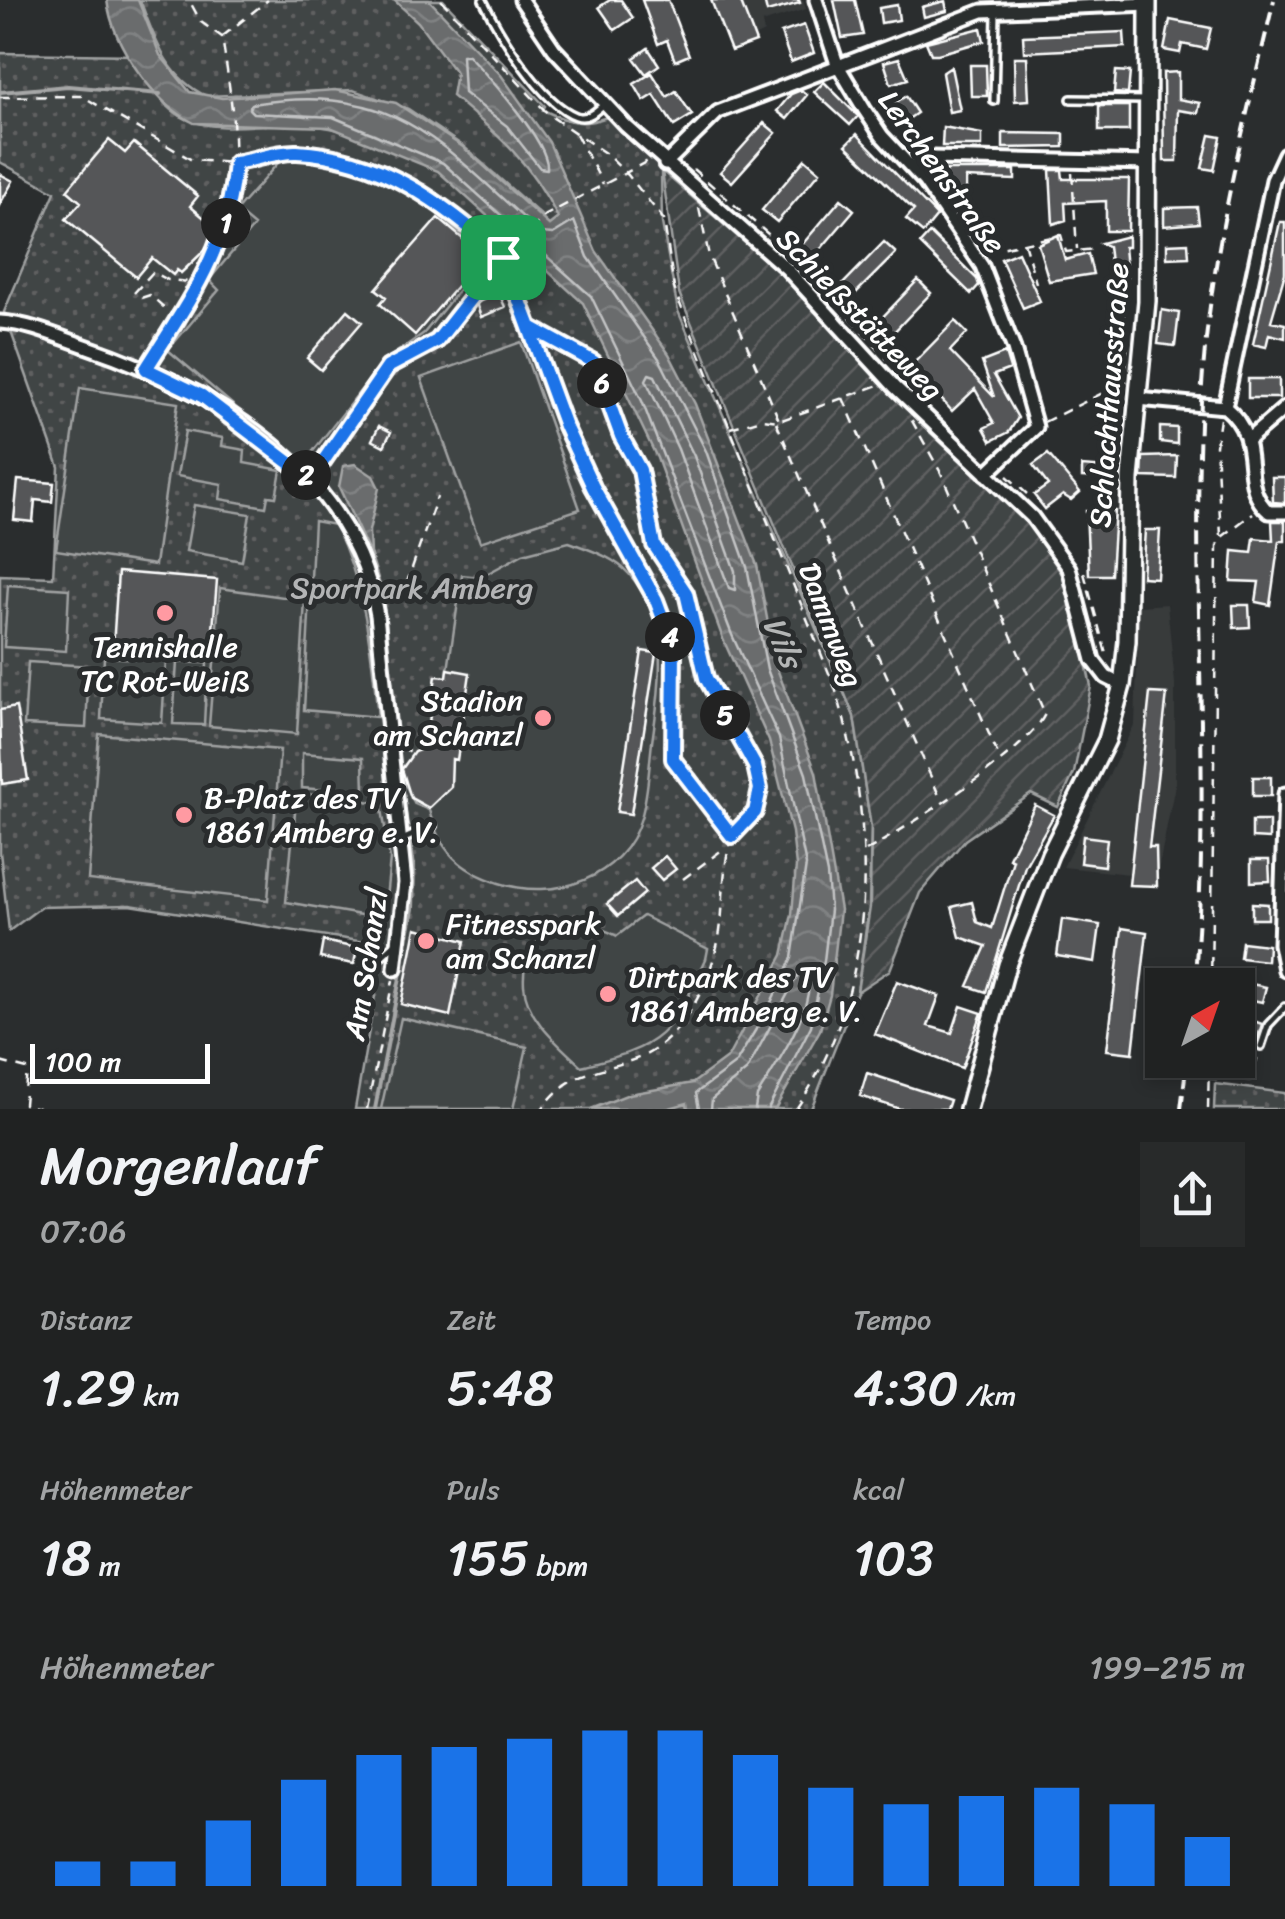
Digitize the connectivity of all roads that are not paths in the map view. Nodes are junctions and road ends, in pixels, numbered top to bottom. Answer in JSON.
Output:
{"nodes":[{"id":1,"x":483,"y":0,"type":"edge"},
{"id":2,"x":522,"y":0,"type":"edge"},
{"id":3,"x":816,"y":0,"type":"edge"},
{"id":4,"x":1148,"y":2,"type":"edge"},
{"id":5,"x":1022,"y":4,"type":"edge"},
{"id":6,"x":996,"y":10,"type":"junction"},
{"id":7,"x":837,"y":64,"type":"junction"},
{"id":8,"x":1071,"y":99,"type":"dead end"},
{"id":9,"x":1150,"y":100,"type":"junction"},
{"id":10,"x":994,"y":101,"type":"dead end"},
{"id":11,"x":606,"y":103,"type":"junction"},
{"id":12,"x":661,"y":160,"type":"junction"},
{"id":13,"x":1284,"y":160,"type":"edge"},
{"id":14,"x":1149,"y":162,"type":"junction"},
{"id":15,"x":912,"y":167,"type":"junction"},
{"id":16,"x":0,"y":322,"type":"edge"},
{"id":17,"x":1138,"y":399,"type":"junction"},
{"id":18,"x":1225,"y":407,"type":"junction"},
{"id":19,"x":1285,"y":408,"type":"edge"},
{"id":20,"x":1250,"y":438,"type":"junction"},
{"id":21,"x":986,"y":474,"type":"junction"},
{"id":22,"x":1285,"y":512,"type":"edge"},
{"id":23,"x":1122,"y":685,"type":"junction"},
{"id":24,"x":1284,"y":794,"type":"edge"},
{"id":25,"x":433,"y":826,"type":"dead end"},
{"id":26,"x":402,"y":840,"type":"junction"},
{"id":27,"x":400,"y":940,"type":"junction"},
{"id":28,"x":396,"y":969,"type":"road end"},
{"id":29,"x":1285,"y":970,"type":"edge"},
{"id":30,"x":360,"y":976,"type":"dead end"},
{"id":31,"x":1285,"y":1007,"type":"edge"},
{"id":32,"x":1261,"y":1046,"type":"road end"},
{"id":33,"x":968,"y":1109,"type":"edge"}],
"edges":[{"from":1,"to":11,"type":"lane"},
{"from":2,"to":11,"type":"street","name":"Schießstätteweg"},
{"from":3,"to":7,"type":"street","name":"Lerchenstraße"},
{"from":4,"to":5,"type":"street"},
{"from":4,"to":9,"type":"main road","name":"Schlachthausstraße"},
{"from":5,"to":6,"type":"street"},
{"from":6,"to":7,"type":"street"},
{"from":6,"to":10,"type":"lane"},
{"from":7,"to":12,"type":"street"},
{"from":7,"to":15,"type":"street","name":"Lerchenstraße"},
{"from":8,"to":9,"type":"lane"},
{"from":9,"to":14,"type":"main road","name":"Schlachthausstraße"},
{"from":11,"to":12,"type":"street","name":"Schießstätteweg"},
{"from":12,"to":21,"type":"street","name":"Schießstätteweg"},
{"from":13,"to":18,"type":"street"},
{"from":14,"to":15,"type":"street"},
{"from":14,"to":17,"type":"main road","name":"Schlachthausstraße"},
{"from":15,"to":21,"type":"street","name":"Lerchenstraße"},
{"from":16,"to":26,"type":"street","name":"Am Schanzl"},
{"from":17,"to":18,"type":"street"},
{"from":17,"to":23,"type":"main road","name":"Schlachthausstraße"},
{"from":18,"to":20,"type":"street"},
{"from":19,"to":20,"type":"street"},
{"from":20,"to":22,"type":"street"},
{"from":21,"to":23,"type":"street","name":"Schießstätteweg"},
{"from":23,"to":33,"type":"main road","name":"Schlachthausstraße"},
{"from":24,"to":29,"type":"street"},
{"from":25,"to":26,"type":"lane"},
{"from":26,"to":27,"type":"street","name":"Am Schanzl"},
{"from":27,"to":28,"type":"street","name":"Am Schanzl"},
{"from":27,"to":30,"type":"lane"},
{"from":31,"to":32,"type":"lane"}]}
